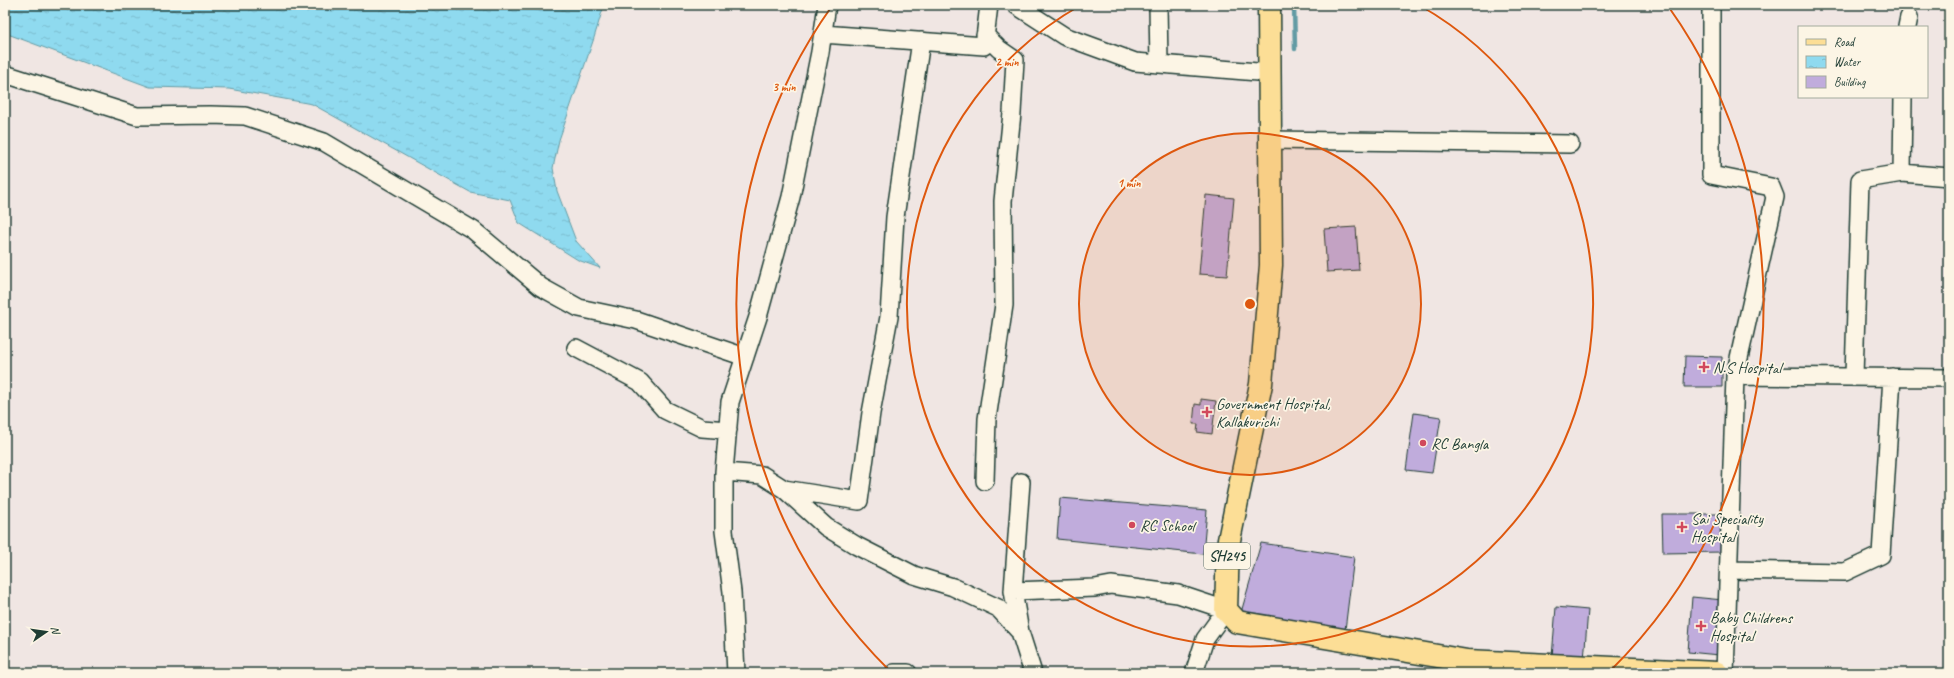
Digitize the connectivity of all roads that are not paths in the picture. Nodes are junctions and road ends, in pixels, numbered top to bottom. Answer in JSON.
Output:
{"nodes":[{"id":1,"x":827,"y":5,"type":"edge"},
{"id":2,"x":989,"y":5,"type":"edge"},
{"id":3,"x":1016,"y":5,"type":"edge"},
{"id":4,"x":1158,"y":5,"type":"edge"},
{"id":5,"x":1269,"y":5,"type":"edge"},
{"id":6,"x":1711,"y":5,"type":"edge"},
{"id":7,"x":823,"y":34,"type":"junction"},
{"id":8,"x":985,"y":35,"type":"junction"},
{"id":9,"x":921,"y":42,"type":"junction"},
{"id":10,"x":1159,"y":64,"type":"junction"},
{"id":11,"x":1270,"y":73,"type":"junction"},
{"id":12,"x":5,"y":74,"type":"edge"},
{"id":13,"x":1903,"y":98,"type":"edge"},
{"id":14,"x":1270,"y":140,"type":"junction"},
{"id":15,"x":1570,"y":144,"type":"dead end"},
{"id":16,"x":1902,"y":173,"type":"junction"},
{"id":17,"x":1949,"y":177,"type":"edge"},
{"id":18,"x":576,"y":348,"type":"dead end"},
{"id":19,"x":746,"y":356,"type":"junction"},
{"id":20,"x":1735,"y":376,"type":"junction"},
{"id":21,"x":1854,"y":376,"type":"junction"},
{"id":22,"x":1892,"y":377,"type":"junction"},
{"id":23,"x":1949,"y":378,"type":"edge"},
{"id":24,"x":728,"y":430,"type":"junction"},
{"id":25,"x":724,"y":472,"type":"junction"},
{"id":26,"x":985,"y":481,"type":"dead end"},
{"id":27,"x":1021,"y":482,"type":"dead end"},
{"id":28,"x":784,"y":489,"type":"junction"},
{"id":29,"x":1728,"y":570,"type":"junction"},
{"id":30,"x":1013,"y":591,"type":"junction"},
{"id":31,"x":1226,"y":610,"type":"junction"},
{"id":32,"x":1020,"y":632,"type":"junction"},
{"id":33,"x":736,"y":673,"type":"edge"},
{"id":34,"x":894,"y":673,"type":"edge"},
{"id":35,"x":908,"y":673,"type":"edge"},
{"id":36,"x":1033,"y":673,"type":"edge"},
{"id":37,"x":1194,"y":673,"type":"edge"},
{"id":38,"x":1717,"y":673,"type":"edge"},
{"id":39,"x":1726,"y":673,"type":"edge"}],
"edges":[{"from":1,"to":7,"type":"street"},
{"from":2,"to":8,"type":"street"},
{"from":3,"to":10,"type":"street"},
{"from":4,"to":10,"type":"street"},
{"from":5,"to":11,"type":"main road","number":"SH245"},
{"from":6,"to":20,"type":"street"},
{"from":7,"to":9,"type":"street"},
{"from":7,"to":19,"type":"street"},
{"from":8,"to":9,"type":"street"},
{"from":8,"to":26,"type":"street"},
{"from":9,"to":28,"type":"street"},
{"from":10,"to":11,"type":"street"},
{"from":11,"to":14,"type":"main road","number":"SH245"},
{"from":12,"to":19,"type":"street"},
{"from":13,"to":16,"type":"street"},
{"from":14,"to":15,"type":"street"},
{"from":14,"to":31,"type":"main road","number":"SH245"},
{"from":16,"to":17,"type":"street"},
{"from":16,"to":21,"type":"street"},
{"from":18,"to":24,"type":"street"},
{"from":19,"to":24,"type":"street"},
{"from":20,"to":21,"type":"street"},
{"from":20,"to":29,"type":"street"},
{"from":21,"to":22,"type":"street"},
{"from":22,"to":23,"type":"street"},
{"from":22,"to":29,"type":"street"},
{"from":24,"to":25,"type":"street"},
{"from":25,"to":28,"type":"street"},
{"from":25,"to":33,"type":"street"},
{"from":27,"to":30,"type":"street"},
{"from":28,"to":32,"type":"street"},
{"from":29,"to":39,"type":"street"},
{"from":30,"to":31,"type":"street"},
{"from":30,"to":32,"type":"street"},
{"from":31,"to":37,"type":"street"},
{"from":31,"to":38,"type":"main road"},
{"from":32,"to":36,"type":"street"},
{"from":34,"to":35,"type":"street"}]}
